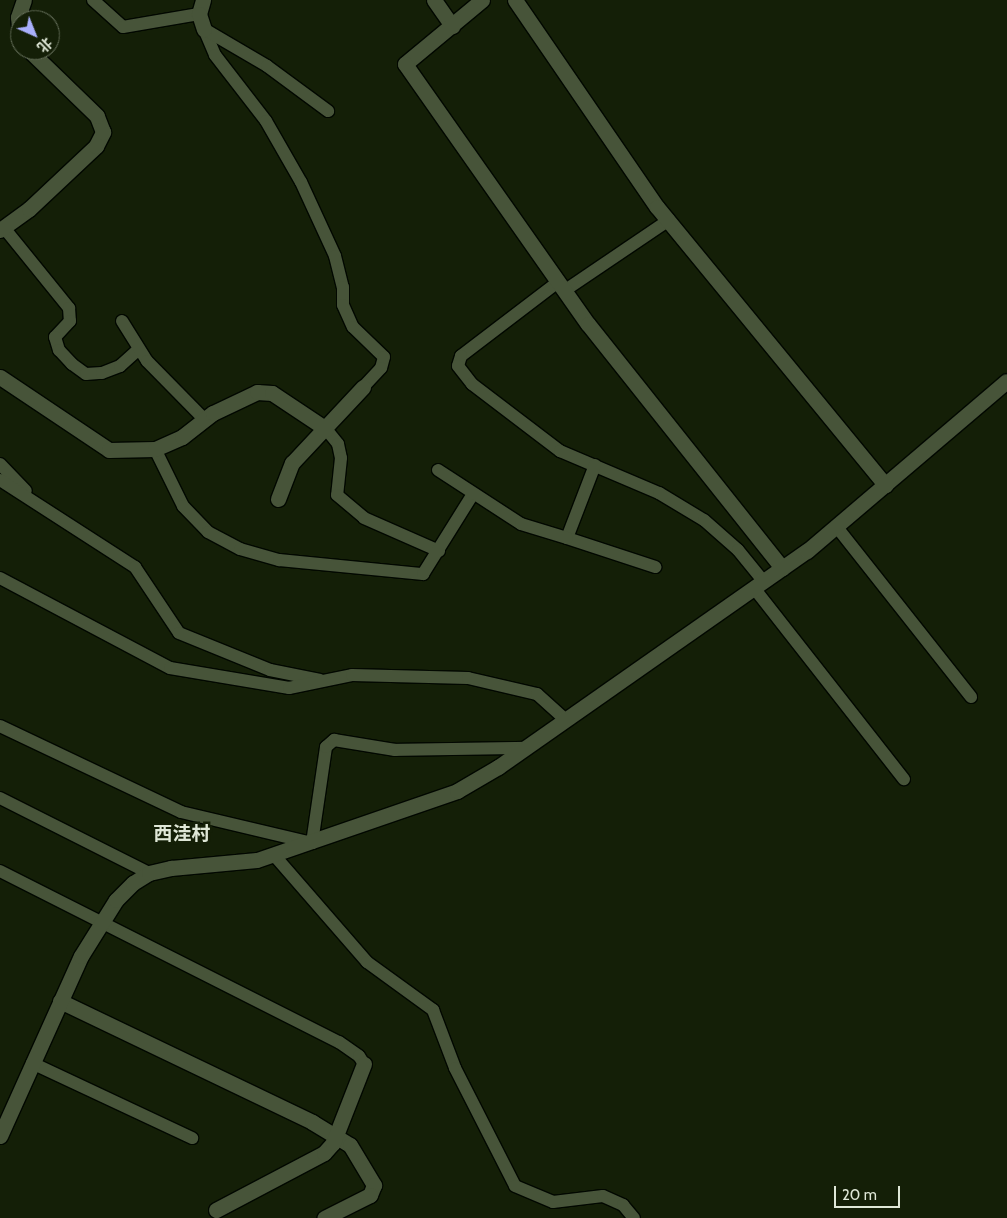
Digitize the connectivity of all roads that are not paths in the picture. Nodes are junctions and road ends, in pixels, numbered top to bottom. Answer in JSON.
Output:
{"nodes":[{"id":1,"x":93,"y":0,"type":"edge"},
{"id":2,"x":434,"y":0,"type":"edge"},
{"id":3,"x":482,"y":0,"type":"edge"},
{"id":4,"x":515,"y":0,"type":"edge"},
{"id":5,"x":201,"y":7,"type":"edge"},
{"id":6,"x":452,"y":26,"type":"junction"},
{"id":7,"x":204,"y":29,"type":"junction"},
{"id":8,"x":39,"y":60,"type":"edge"},
{"id":9,"x":328,"y":111,"type":"dead end"},
{"id":10,"x":669,"y":220,"type":"junction"},
{"id":11,"x":2,"y":229,"type":"edge"},
{"id":12,"x":561,"y":286,"type":"junction"},
{"id":13,"x":122,"y":321,"type":"dead end"},
{"id":14,"x":139,"y":349,"type":"junction"},
{"id":15,"x":0,"y":377,"type":"edge"},
{"id":16,"x":1007,"y":381,"type":"edge"},
{"id":17,"x":363,"y":387,"type":"joint"},
{"id":18,"x":204,"y":419,"type":"junction"},
{"id":19,"x":326,"y":429,"type":"junction"},
{"id":20,"x":155,"y":449,"type":"junction"},
{"id":21,"x":0,"y":464,"type":"edge"},
{"id":22,"x":595,"y":465,"type":"junction"},
{"id":23,"x":438,"y":470,"type":"dead end"},
{"id":24,"x":0,"y":480,"type":"edge"},
{"id":25,"x":885,"y":485,"type":"junction"},
{"id":26,"x":473,"y":494,"type":"junction"},
{"id":27,"x":278,"y":499,"type":"dead end"},
{"id":28,"x":36,"y":501,"type":"junction"},
{"id":29,"x":836,"y":526,"type":"junction"},
{"id":30,"x":567,"y":538,"type":"junction"},
{"id":31,"x":439,"y":551,"type":"junction"},
{"id":32,"x":655,"y":567,"type":"dead end"},
{"id":33,"x":782,"y":568,"type":"junction"},
{"id":34,"x":0,"y":578,"type":"edge"},
{"id":35,"x":759,"y":585,"type":"junction"},
{"id":36,"x":322,"y":680,"type":"junction"},
{"id":37,"x":971,"y":697,"type":"dead end"},
{"id":38,"x":565,"y":719,"type":"junction"},
{"id":39,"x":0,"y":726,"type":"edge"},
{"id":40,"x":525,"y":748,"type":"junction"},
{"id":41,"x":904,"y":779,"type":"dead end"},
{"id":42,"x":0,"y":798,"type":"edge"},
{"id":43,"x":312,"y":843,"type":"junction"},
{"id":44,"x":274,"y":854,"type":"junction"},
{"id":45,"x":0,"y":871,"type":"edge"},
{"id":46,"x":149,"y":873,"type":"junction"},
{"id":47,"x":101,"y":922,"type":"junction"},
{"id":48,"x":60,"y":1001,"type":"junction"},
{"id":49,"x":32,"y":1062,"type":"junction"},
{"id":50,"x":364,"y":1064,"type":"joint"},
{"id":51,"x":336,"y":1135,"type":"junction"},
{"id":52,"x":0,"y":1136,"type":"edge"},
{"id":53,"x":192,"y":1138,"type":"dead end"},
{"id":54,"x":216,"y":1210,"type":"dead end"},
{"id":55,"x":324,"y":1218,"type":"edge"},
{"id":56,"x":634,"y":1218,"type":"edge"}],
"edges":[{"from":1,"to":5,"type":"lane"},
{"from":2,"to":6,"type":"street"},
{"from":3,"to":6,"type":"street"},
{"from":4,"to":10,"type":"street"},
{"from":5,"to":7,"type":"street"},
{"from":6,"to":12,"type":"street"},
{"from":7,"to":9,"type":"lane"},
{"from":7,"to":17,"type":"lane"},
{"from":8,"to":11,"type":"street"},
{"from":10,"to":12,"type":"lane"},
{"from":10,"to":25,"type":"street"},
{"from":11,"to":14,"type":"lane"},
{"from":12,"to":22,"type":"lane"},
{"from":12,"to":33,"type":"street"},
{"from":13,"to":14,"type":"lane"},
{"from":14,"to":18,"type":"lane"},
{"from":15,"to":20,"type":"street"},
{"from":16,"to":25,"type":"street"},
{"from":17,"to":19,"type":"street"},
{"from":18,"to":19,"type":"street"},
{"from":18,"to":20,"type":"street"},
{"from":19,"to":27,"type":"street"},
{"from":19,"to":31,"type":"lane"},
{"from":20,"to":31,"type":"lane"},
{"from":21,"to":28,"type":"lane"},
{"from":22,"to":30,"type":"lane"},
{"from":22,"to":35,"type":"lane"},
{"from":23,"to":26,"type":"lane"},
{"from":24,"to":28,"type":"lane"},
{"from":25,"to":29,"type":"street"},
{"from":26,"to":30,"type":"lane"},
{"from":26,"to":31,"type":"lane"},
{"from":28,"to":36,"type":"lane"},
{"from":29,"to":33,"type":"street"},
{"from":29,"to":37,"type":"lane"},
{"from":30,"to":32,"type":"lane"},
{"from":33,"to":35,"type":"street"},
{"from":34,"to":36,"type":"lane"},
{"from":35,"to":38,"type":"street"},
{"from":35,"to":41,"type":"lane"},
{"from":36,"to":38,"type":"lane"},
{"from":38,"to":40,"type":"street"},
{"from":39,"to":43,"type":"lane"},
{"from":40,"to":43,"type":"street"},
{"from":40,"to":43,"type":"lane"},
{"from":42,"to":46,"type":"lane"},
{"from":43,"to":44,"type":"street"},
{"from":44,"to":46,"type":"street"},
{"from":44,"to":56,"type":"lane"},
{"from":45,"to":47,"type":"lane"},
{"from":46,"to":47,"type":"street"},
{"from":47,"to":48,"type":"street"},
{"from":47,"to":50,"type":"lane"},
{"from":48,"to":49,"type":"street"},
{"from":48,"to":51,"type":"street"},
{"from":49,"to":52,"type":"street"},
{"from":49,"to":53,"type":"lane"},
{"from":50,"to":51,"type":"street"},
{"from":51,"to":54,"type":"street"},
{"from":51,"to":55,"type":"street"}]}
